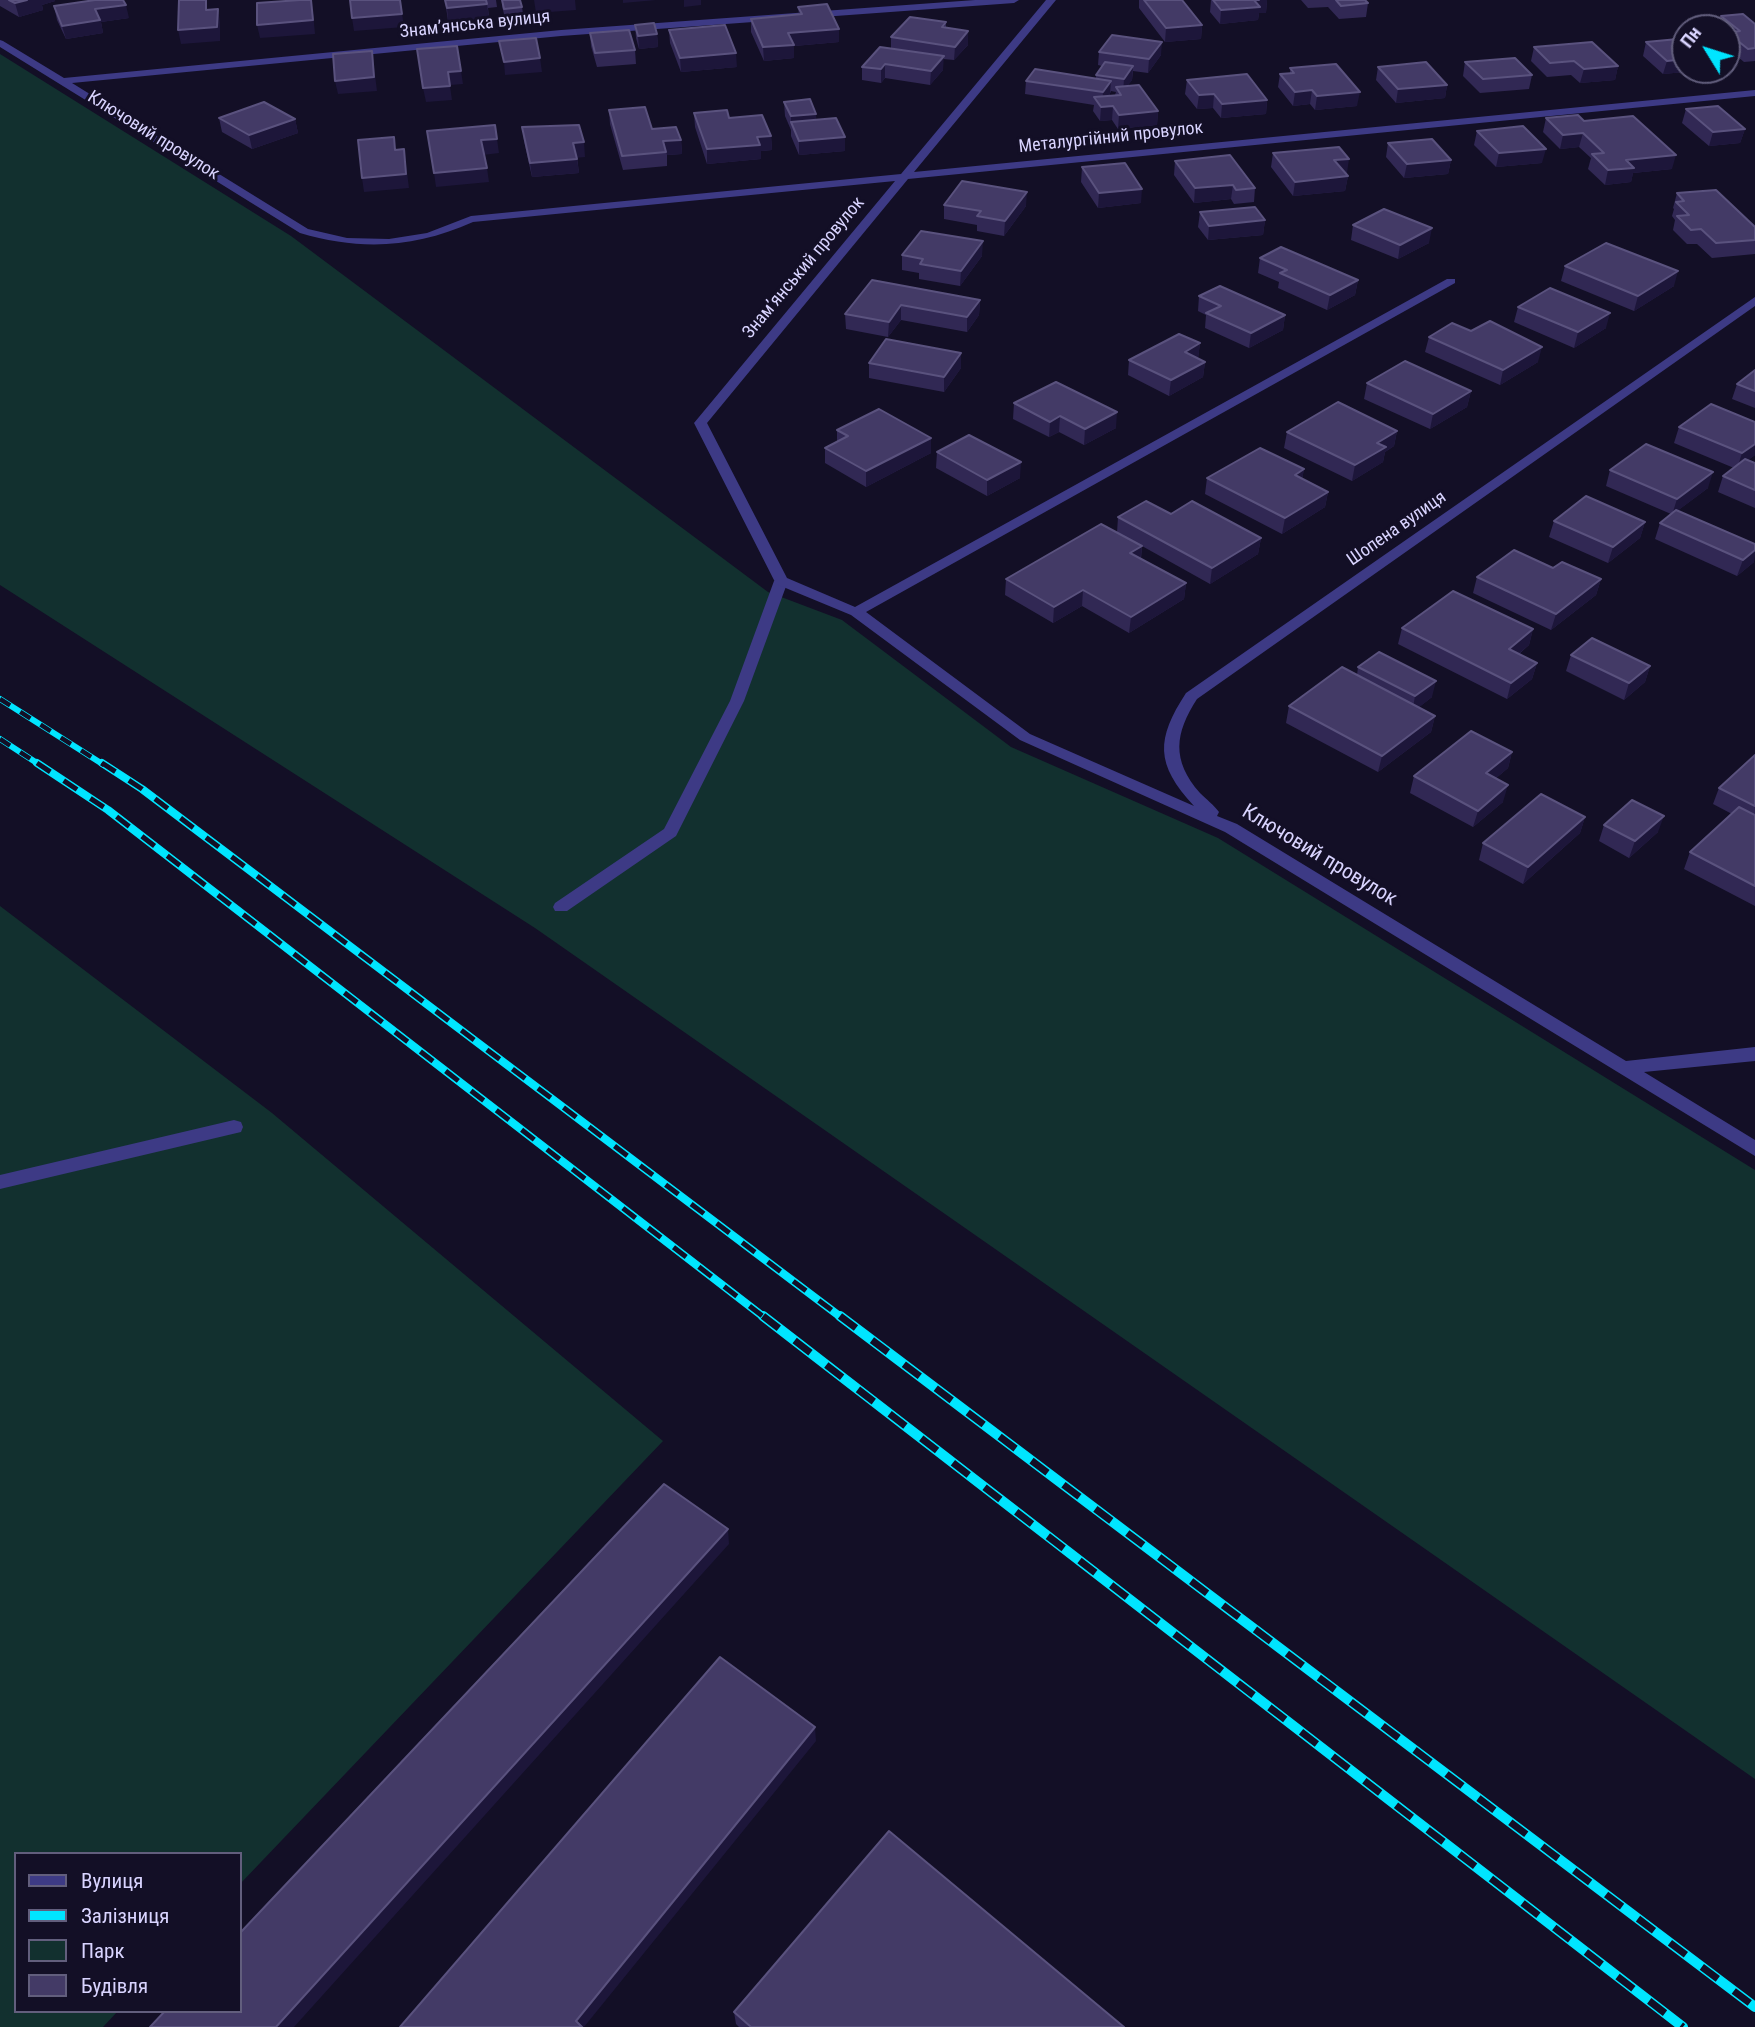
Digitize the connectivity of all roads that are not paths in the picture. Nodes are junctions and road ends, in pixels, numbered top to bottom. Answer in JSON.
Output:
{"nodes":[{"id":1,"x":1014,"y":0,"type":"edge"},
{"id":2,"x":1051,"y":0,"type":"edge"},
{"id":3,"x":0,"y":43,"type":"edge"},
{"id":4,"x":66,"y":81,"type":"junction"},
{"id":5,"x":1755,"y":93,"type":"edge"},
{"id":6,"x":905,"y":176,"type":"junction"},
{"id":7,"x":471,"y":219,"type":"joint"},
{"id":8,"x":1451,"y":281,"type":"dead end"},
{"id":9,"x":1755,"y":301,"type":"edge"},
{"id":10,"x":781,"y":582,"type":"junction"},
{"id":11,"x":856,"y":612,"type":"junction"},
{"id":12,"x":1230,"y":828,"type":"junction"},
{"id":13,"x":561,"y":907,"type":"dead end"},
{"id":14,"x":1755,"y":1054,"type":"edge"},
{"id":15,"x":1623,"y":1068,"type":"junction"},
{"id":16,"x":234,"y":1127,"type":"dead end"},
{"id":17,"x":1755,"y":1149,"type":"edge"},
{"id":18,"x":0,"y":1182,"type":"edge"}],
"edges":[{"from":1,"to":4,"type":"street","name":"Знам’янська вулиця"},
{"from":2,"to":6,"type":"street","name":"Знам’янський провулок"},
{"from":3,"to":4,"type":"street","name":"Ключовий провулок"},
{"from":4,"to":7,"type":"street","name":"Ключовий провулок"},
{"from":5,"to":6,"type":"street","name":"Металургійний провулок"},
{"from":6,"to":7,"type":"street","name":"Металургійний провулок"},
{"from":6,"to":10,"type":"street","name":"Знам’янський провулок"},
{"from":8,"to":11,"type":"street"},
{"from":9,"to":12,"type":"street","name":"Шопена вулиця"},
{"from":10,"to":11,"type":"street","name":"Ключовий провулок"},
{"from":10,"to":13,"type":"street"},
{"from":11,"to":12,"type":"street","name":"Ключовий провулок"},
{"from":12,"to":15,"type":"street","name":"Ключовий провулок"},
{"from":14,"to":15,"type":"street"},
{"from":15,"to":17,"type":"street","name":"Ключовий провулок"},
{"from":16,"to":18,"type":"street"}]}
